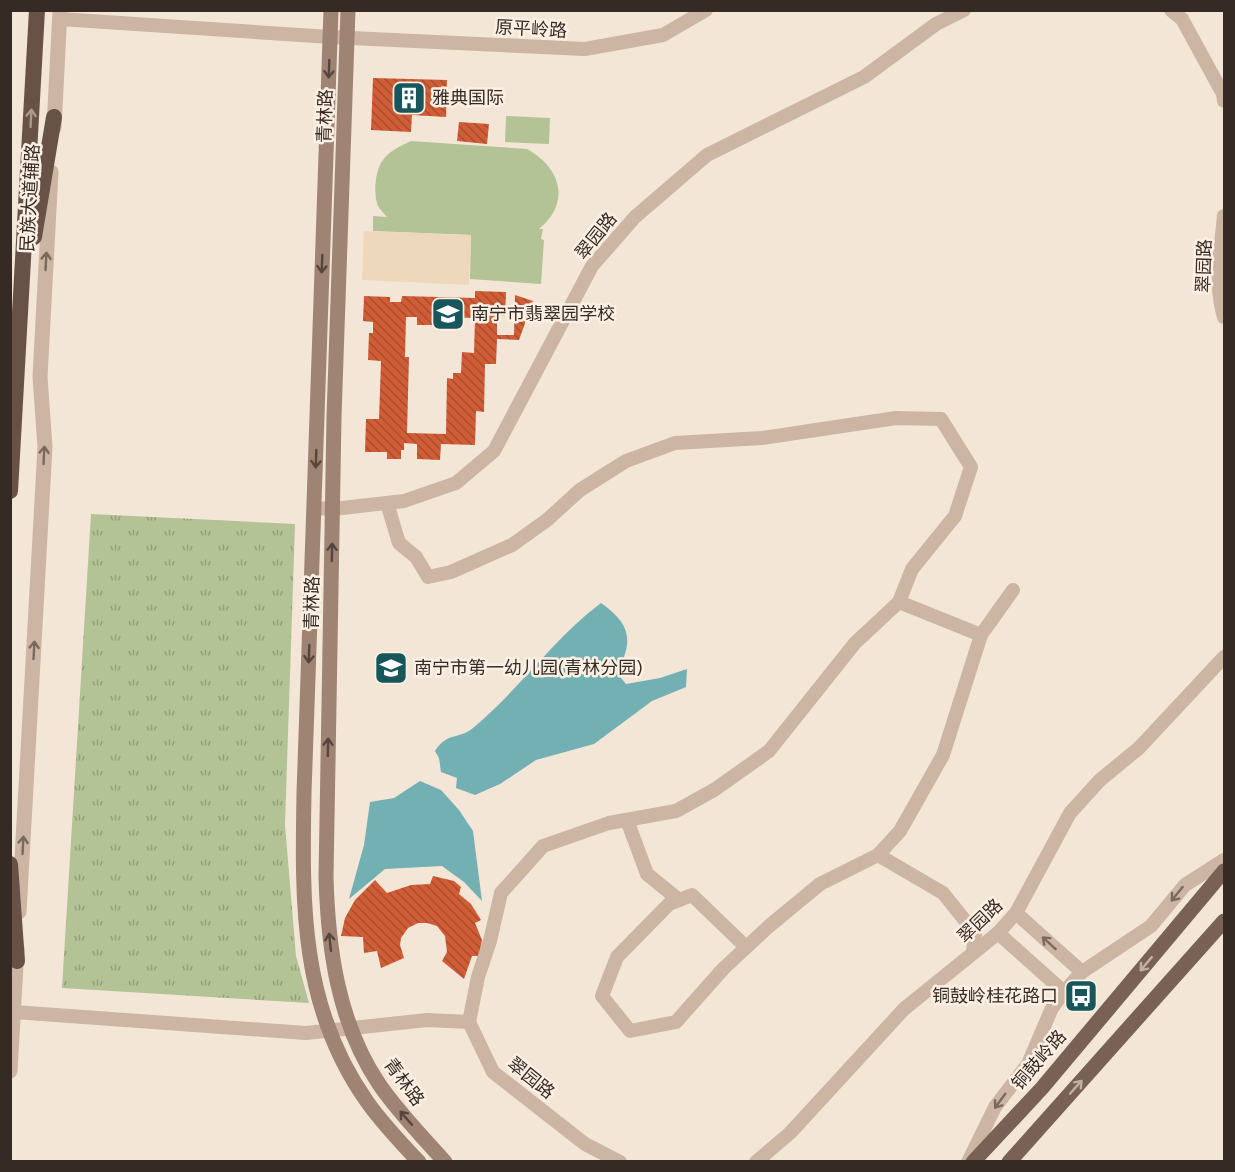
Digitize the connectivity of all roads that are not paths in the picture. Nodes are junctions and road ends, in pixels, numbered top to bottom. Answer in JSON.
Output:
{"nodes":[{"id":1,"x":37,"y":10,"type":"edge"},
{"id":2,"x":331,"y":10,"type":"edge"},
{"id":3,"x":348,"y":10,"type":"edge"},
{"id":4,"x":964,"y":10,"type":"edge"},
{"id":5,"x":1171,"y":10,"type":"edge"},
{"id":6,"x":705,"y":11,"type":"edge"},
{"id":7,"x":60,"y":15,"type":"edge"},
{"id":8,"x":330,"y":37,"type":"junction"},
{"id":9,"x":347,"y":38,"type":"junction"},
{"id":10,"x":1224,"y":101,"type":"edge"},
{"id":11,"x":54,"y":117,"type":"junction"},
{"id":12,"x":1224,"y":216,"type":"edge"},
{"id":13,"x":1224,"y":317,"type":"edge"},
{"id":14,"x":20,"y":318,"type":"junction"},
{"id":15,"x":10,"y":491,"type":"edge"},
{"id":16,"x":387,"y":503,"type":"junction"},
{"id":17,"x":314,"y":508,"type":"junction"},
{"id":18,"x":333,"y":509,"type":"junction"},
{"id":19,"x":1013,"y":590,"type":"dead end"},
{"id":20,"x":899,"y":602,"type":"junction"},
{"id":21,"x":981,"y":635,"type":"junction"},
{"id":22,"x":1224,"y":657,"type":"edge"},
{"id":23,"x":627,"y":820,"type":"junction"},
{"id":24,"x":878,"y":855,"type":"junction"},
{"id":25,"x":1224,"y":860,"type":"edge"},
{"id":26,"x":10,"y":864,"type":"edge"},
{"id":27,"x":1224,"y":871,"type":"edge"},
{"id":28,"x":679,"y":900,"type":"junction"},
{"id":29,"x":1016,"y":913,"type":"junction"},
{"id":30,"x":1224,"y":921,"type":"edge"},
{"id":31,"x":998,"y":933,"type":"junction"},
{"id":32,"x":746,"y":947,"type":"junction"},
{"id":33,"x":973,"y":953,"type":"junction"},
{"id":34,"x":17,"y":962,"type":"junction"},
{"id":35,"x":1082,"y":972,"type":"junction"},
{"id":36,"x":1064,"y":992,"type":"junction"},
{"id":37,"x":14,"y":1012,"type":"junction"},
{"id":38,"x":469,"y":1022,"type":"junction"},
{"id":39,"x":351,"y":1028,"type":"junction"},
{"id":40,"x":329,"y":1030,"type":"junction"},
{"id":41,"x":10,"y":1071,"type":"edge"},
{"id":42,"x":419,"y":1161,"type":"edge"},
{"id":43,"x":445,"y":1161,"type":"edge"},
{"id":44,"x":620,"y":1161,"type":"edge"},
{"id":45,"x":756,"y":1161,"type":"edge"},
{"id":46,"x":970,"y":1161,"type":"edge"},
{"id":47,"x":1009,"y":1161,"type":"edge"}],
"edges":[{"from":14,"to":1,"type":"highway","one_way":true},
{"from":2,"to":8,"type":"main road","name":"青林路"},
{"from":3,"to":9,"type":"main road","name":"青林路"},
{"from":4,"to":16,"type":"street","name":"翠园路"},
{"from":5,"to":10,"type":"street"},
{"from":6,"to":9,"type":"street","name":"原平岭路"},
{"from":7,"to":8,"type":"street","name":"原平岭路"},
{"from":7,"to":11,"type":"street","name":"民族大道辅路"},
{"from":8,"to":9,"type":"street","name":"原平岭路"},
{"from":8,"to":17,"type":"main road","name":"青林路","one_way":true},
{"from":9,"to":18,"type":"main road","name":"青林路"},
{"from":11,"to":14,"type":"highway"},
{"from":34,"to":11,"type":"street","name":"民族大道辅路","one_way":true},
{"from":12,"to":13,"type":"street","name":"翠园路"},
{"from":14,"to":15,"type":"highway"},
{"from":16,"to":18,"type":"street","name":"翠园路"},
{"from":16,"to":20,"type":"street"},
{"from":17,"to":18,"type":"street","name":"翠园路"},
{"from":17,"to":40,"type":"main road","name":"青林路","one_way":true},
{"from":39,"to":18,"type":"main road","name":"青林路","one_way":true},
{"from":19,"to":21,"type":"street"},
{"from":20,"to":21,"type":"street"},
{"from":20,"to":23,"type":"street"},
{"from":21,"to":24,"type":"street"},
{"from":22,"to":29,"type":"street","name":"翠园路"},
{"from":23,"to":28,"type":"street"},
{"from":23,"to":38,"type":"street"},
{"from":24,"to":32,"type":"street"},
{"from":24,"to":33,"type":"street"},
{"from":25,"to":35,"type":"street","one_way":true},
{"from":26,"to":34,"type":"highway"},
{"from":27,"to":46,"type":"main road","name":"铜鼓岭路","one_way":true},
{"from":28,"to":32,"type":"street"},
{"from":28,"to":32,"type":"street"},
{"from":29,"to":31,"type":"street","name":"翠园路"},
{"from":35,"to":29,"type":"street","one_way":true},
{"from":47,"to":30,"type":"main road","one_way":true},
{"from":31,"to":33,"type":"street","name":"翠园路"},
{"from":31,"to":36,"type":"street"},
{"from":33,"to":45,"type":"street","name":"翠园路"},
{"from":34,"to":37,"type":"street","name":"民族大道辅路"},
{"from":35,"to":36,"type":"street"},
{"from":36,"to":46,"type":"street","one_way":true},
{"from":37,"to":40,"type":"street"},
{"from":37,"to":41,"type":"street","name":"民族大道辅路"},
{"from":38,"to":39,"type":"street"},
{"from":38,"to":44,"type":"street","name":"翠园路"},
{"from":39,"to":40,"type":"street"},
{"from":43,"to":39,"type":"main road","name":"青林路","one_way":true},
{"from":40,"to":42,"type":"main road","name":"青林路"}]}
